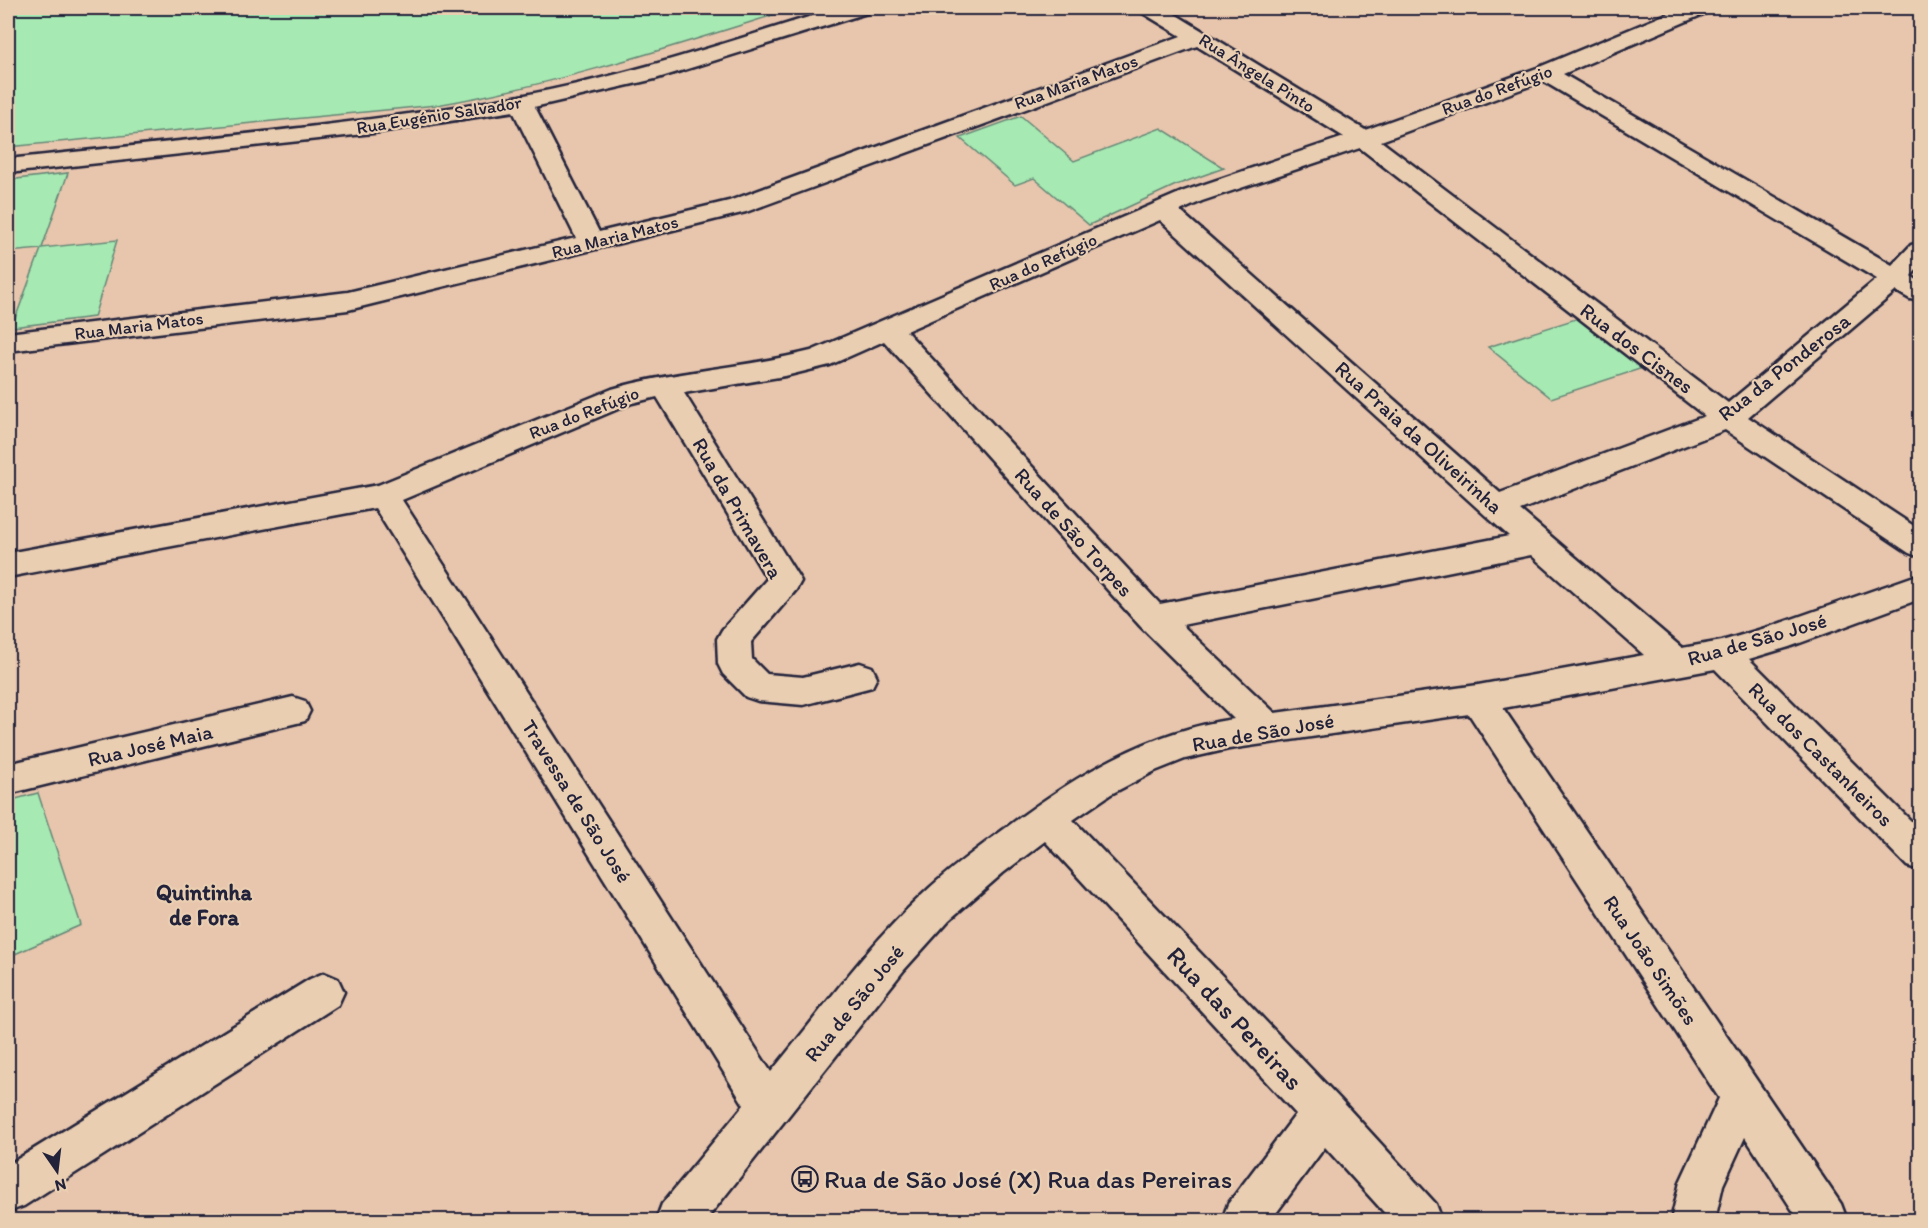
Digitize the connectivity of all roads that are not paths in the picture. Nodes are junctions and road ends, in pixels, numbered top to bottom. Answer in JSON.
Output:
{"nodes":[{"id":1,"x":859,"y":8,"type":"edge"},
{"id":2,"x":1151,"y":8,"type":"edge"},
{"id":3,"x":1698,"y":8,"type":"edge"},
{"id":4,"x":1200,"y":37,"type":"junction"},
{"id":5,"x":1545,"y":73,"type":"junction"},
{"id":6,"x":521,"y":103,"type":"junction"},
{"id":7,"x":1363,"y":139,"type":"junction"},
{"id":8,"x":8,"y":166,"type":"edge"},
{"id":9,"x":1163,"y":209,"type":"junction"},
{"id":10,"x":591,"y":242,"type":"junction"},
{"id":11,"x":1920,"y":251,"type":"edge"},
{"id":12,"x":1895,"y":278,"type":"junction"},
{"id":13,"x":1920,"y":293,"type":"edge"},
{"id":14,"x":889,"y":330,"type":"junction"},
{"id":15,"x":8,"y":342,"type":"edge"},
{"id":16,"x":665,"y":386,"type":"junction"},
{"id":17,"x":1728,"y":418,"type":"junction"},
{"id":18,"x":383,"y":495,"type":"junction"},
{"id":19,"x":1496,"y":507,"type":"junction"},
{"id":20,"x":1538,"y":543,"type":"junction"},
{"id":21,"x":1920,"y":545,"type":"edge"},
{"id":22,"x":8,"y":565,"type":"edge"},
{"id":23,"x":1920,"y":586,"type":"edge"},
{"id":24,"x":1153,"y":618,"type":"junction"},
{"id":25,"x":1722,"y":654,"type":"junction"},
{"id":26,"x":1676,"y":663,"type":"junction"},
{"id":27,"x":860,"y":677,"type":"dead end"},
{"id":28,"x":1478,"y":699,"type":"junction"},
{"id":29,"x":293,"y":711,"type":"dead end"},
{"id":30,"x":1267,"y":728,"type":"junction"},
{"id":31,"x":8,"y":778,"type":"edge"},
{"id":32,"x":1047,"y":818,"type":"junction"},
{"id":33,"x":1920,"y":854,"type":"edge"},
{"id":34,"x":324,"y":992,"type":"dead end"},
{"id":35,"x":1742,"y":1096,"type":"junction"},
{"id":36,"x":770,"y":1108,"type":"junction"},
{"id":37,"x":1324,"y":1113,"type":"junction"},
{"id":38,"x":8,"y":1190,"type":"edge"},
{"id":39,"x":678,"y":1221,"type":"edge"},
{"id":40,"x":1244,"y":1221,"type":"edge"},
{"id":41,"x":1420,"y":1221,"type":"edge"},
{"id":42,"x":1693,"y":1221,"type":"edge"},
{"id":43,"x":1825,"y":1221,"type":"edge"}],
"edges":[{"from":1,"to":6,"type":"street","name":"Rua Eugénio Salvador"},
{"from":2,"to":4,"type":"street","name":"Rua Ângela Pinto"},
{"from":3,"to":5,"type":"street","name":"Rua do Refúgio"},
{"from":4,"to":7,"type":"street","name":"Rua Ângela Pinto"},
{"from":4,"to":10,"type":"street","name":"Rua Maria Matos"},
{"from":5,"to":7,"type":"street","name":"Rua do Refúgio"},
{"from":5,"to":12,"type":"street"},
{"from":6,"to":8,"type":"street","name":"Rua Eugénio Salvador"},
{"from":6,"to":10,"type":"street"},
{"from":7,"to":9,"type":"street","name":"Rua do Refúgio"},
{"from":7,"to":17,"type":"street","name":"Rua dos Cisnes"},
{"from":9,"to":14,"type":"street","name":"Rua do Refúgio"},
{"from":9,"to":19,"type":"street","name":"Rua Praia da Oliveirinha"},
{"from":10,"to":15,"type":"street","name":"Rua Maria Matos"},
{"from":11,"to":12,"type":"street","name":"Rua da Ponderosa"},
{"from":12,"to":13,"type":"street"},
{"from":12,"to":17,"type":"street","name":"Rua da Ponderosa"},
{"from":14,"to":16,"type":"street","name":"Rua do Refúgio"},
{"from":14,"to":24,"type":"street","name":"Rua de São Torpes"},
{"from":16,"to":18,"type":"street","name":"Rua do Refúgio"},
{"from":16,"to":27,"type":"street","name":"Rua da Primavera"},
{"from":17,"to":19,"type":"street","name":"Rua da Ponderosa"},
{"from":17,"to":21,"type":"street","name":"Rua dos Cisnes"},
{"from":18,"to":22,"type":"street","name":"Rua do Refúgio"},
{"from":18,"to":36,"type":"street","name":"Travessa de São José"},
{"from":19,"to":20,"type":"street","name":"Rua Praia da Oliveirinha"},
{"from":20,"to":24,"type":"street"},
{"from":20,"to":26,"type":"street","name":"Rua Praia da Oliveirinha"},
{"from":23,"to":25,"type":"street","name":"Rua de São José"},
{"from":24,"to":30,"type":"street","name":"Rua de São Torpes"},
{"from":25,"to":26,"type":"street","name":"Rua de São José"},
{"from":25,"to":33,"type":"street","name":"Rua dos Castanheiros"},
{"from":26,"to":28,"type":"street","name":"Rua de São José"},
{"from":28,"to":30,"type":"street","name":"Rua de São José"},
{"from":28,"to":35,"type":"street","name":"Rua João Simões"},
{"from":29,"to":31,"type":"street","name":"Rua José Maia"},
{"from":30,"to":32,"type":"street","name":"Rua de São José"},
{"from":32,"to":36,"type":"street","name":"Rua de São José"},
{"from":32,"to":37,"type":"street","name":"Rua das Pereiras"},
{"from":34,"to":38,"type":"street"},
{"from":35,"to":42,"type":"street"},
{"from":35,"to":43,"type":"street","name":"Rua João Simões"},
{"from":36,"to":39,"type":"street","name":"Rua de São José"},
{"from":37,"to":40,"type":"street"},
{"from":37,"to":41,"type":"street","name":"Rua das Pereiras"}]}
